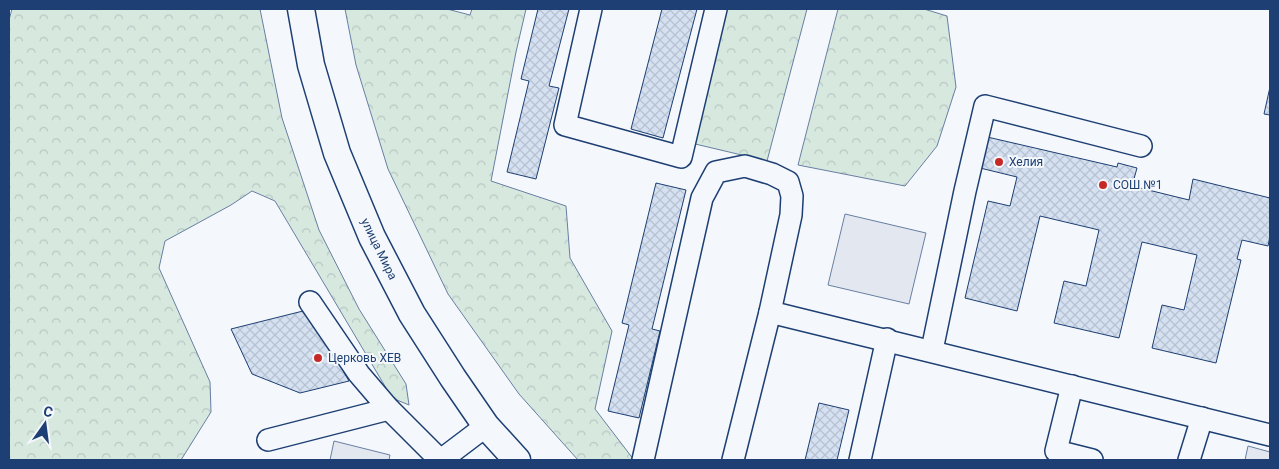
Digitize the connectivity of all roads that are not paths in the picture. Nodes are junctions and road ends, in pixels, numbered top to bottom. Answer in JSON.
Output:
{"nodes":[{"id":1,"x":301,"y":9,"type":"edge"},
{"id":2,"x":591,"y":9,"type":"edge"},
{"id":3,"x":716,"y":9,"type":"edge"},
{"id":4,"x":1141,"y":146,"type":"dead end"},
{"id":5,"x":310,"y":302,"type":"dead end"},
{"id":6,"x":770,"y":312,"type":"junction"},
{"id":7,"x":888,"y":339,"type":"junction"},
{"id":8,"x":932,"y":350,"type":"junction"},
{"id":9,"x":1072,"y":386,"type":"junction"},
{"id":10,"x":389,"y":409,"type":"junction"},
{"id":11,"x":1202,"y":418,"type":"junction"},
{"id":12,"x":486,"y":426,"type":"junction"},
{"id":13,"x":1270,"y":435,"type":"edge"},
{"id":14,"x":268,"y":440,"type":"dead end"},
{"id":15,"x":440,"y":460,"type":"edge"},
{"id":16,"x":517,"y":460,"type":"edge"},
{"id":17,"x":643,"y":460,"type":"edge"},
{"id":18,"x":733,"y":460,"type":"edge"},
{"id":19,"x":860,"y":460,"type":"edge"},
{"id":20,"x":1092,"y":460,"type":"edge"},
{"id":21,"x":1189,"y":460,"type":"edge"}],
"edges":[{"from":1,"to":12,"type":"main road","name":"улица Мира"},
{"from":2,"to":3,"type":"street"},
{"from":4,"to":8,"type":"street"},
{"from":5,"to":10,"type":"street"},
{"from":6,"to":7,"type":"street"},
{"from":6,"to":17,"type":"street"},
{"from":6,"to":18,"type":"street"},
{"from":7,"to":8,"type":"street"},
{"from":7,"to":19,"type":"street"},
{"from":8,"to":9,"type":"street"},
{"from":9,"to":11,"type":"street"},
{"from":9,"to":20,"type":"street"},
{"from":10,"to":14,"type":"street"},
{"from":10,"to":15,"type":"street"},
{"from":11,"to":13,"type":"street"},
{"from":11,"to":21,"type":"street"},
{"from":12,"to":15,"type":"street"},
{"from":12,"to":16,"type":"main road","name":"улица Мира"}]}
